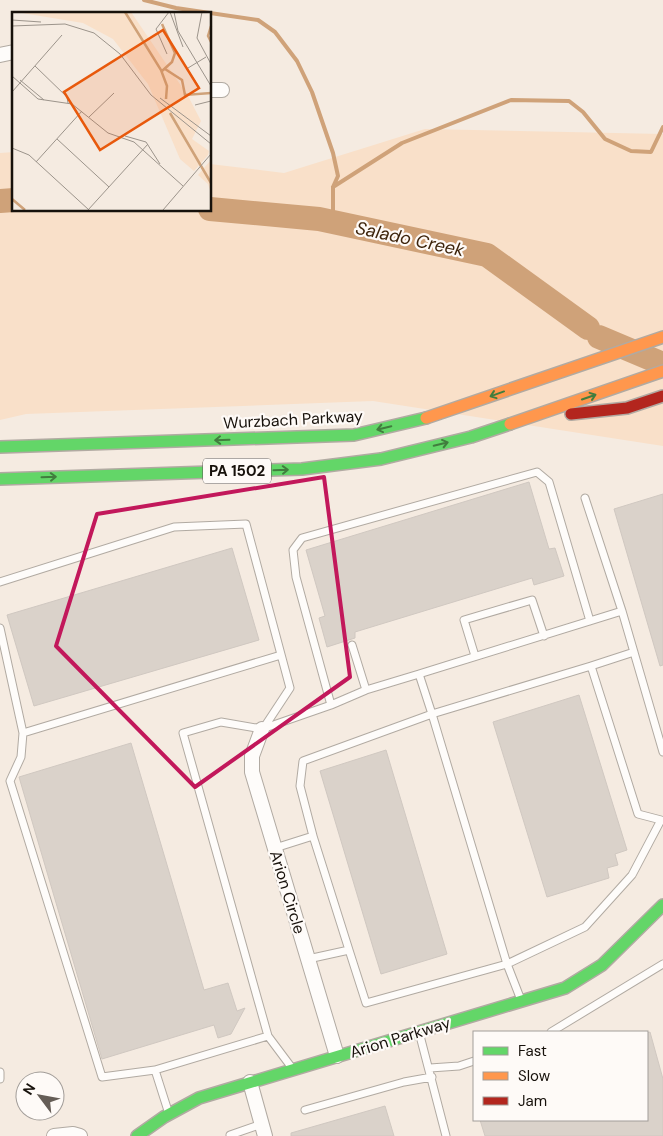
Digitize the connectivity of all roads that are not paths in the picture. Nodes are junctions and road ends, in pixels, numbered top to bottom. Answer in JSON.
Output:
{"nodes":[{"id":1,"x":663,"y":337,"type":"edge"},
{"id":2,"x":622,"y":338,"type":"dead end"},
{"id":3,"x":663,"y":371,"type":"edge"},
{"id":4,"x":543,"y":378,"type":"junction"},
{"id":5,"x":663,"y":396,"type":"edge"},
{"id":6,"x":526,"y":418,"type":"junction"},
{"id":7,"x":0,"y":448,"type":"edge"},
{"id":8,"x":0,"y":479,"type":"edge"},
{"id":9,"x":585,"y":498,"type":"dead end"},
{"id":10,"x":0,"y":582,"type":"edge"},
{"id":11,"x":622,"y":611,"type":"junction"},
{"id":12,"x":590,"y":621,"type":"junction"},
{"id":13,"x":0,"y":628,"type":"edge"},
{"id":14,"x":544,"y":636,"type":"junction"},
{"id":15,"x":352,"y":645,"type":"dead end"},
{"id":16,"x":634,"y":652,"type":"junction"},
{"id":17,"x":281,"y":655,"type":"junction"},
{"id":18,"x":475,"y":656,"type":"junction"},
{"id":19,"x":591,"y":666,"type":"junction"},
{"id":20,"x":419,"y":674,"type":"junction"},
{"id":21,"x":366,"y":690,"type":"junction"},
{"id":22,"x":331,"y":705,"type":"junction"},
{"id":23,"x":432,"y":714,"type":"junction"},
{"id":24,"x":262,"y":729,"type":"junction"},
{"id":25,"x":23,"y":733,"type":"junction"},
{"id":26,"x":663,"y":752,"type":"edge"},
{"id":27,"x":662,"y":819,"type":"edge"},
{"id":28,"x":314,"y":836,"type":"junction"},
{"id":29,"x":275,"y":848,"type":"junction"},
{"id":30,"x":663,"y":893,"type":"edge"},
{"id":31,"x":663,"y":905,"type":"edge"},
{"id":32,"x":650,"y":919,"type":"junction"},
{"id":33,"x":349,"y":950,"type":"junction"},
{"id":34,"x":308,"y":959,"type":"junction"},
{"id":35,"x":507,"y":964,"type":"junction"},
{"id":36,"x":663,"y":964,"type":"edge"},
{"id":37,"x":522,"y":1002,"type":"junction"},
{"id":38,"x":419,"y":1031,"type":"junction"},
{"id":39,"x":553,"y":1031,"type":"edge"},
{"id":40,"x":268,"y":1036,"type":"junction"},
{"id":41,"x":337,"y":1056,"type":"junction"},
{"id":42,"x":473,"y":1061,"type":"edge"},
{"id":43,"x":430,"y":1068,"type":"junction"},
{"id":44,"x":293,"y":1069,"type":"junction"},
{"id":45,"x":155,"y":1070,"type":"junction"},
{"id":46,"x":0,"y":1072,"type":"edge"},
{"id":47,"x":432,"y":1077,"type":"junction"},
{"id":48,"x":0,"y":1079,"type":"edge"},
{"id":49,"x":250,"y":1082,"type":"junction"},
{"id":50,"x":304,"y":1110,"type":"dead end"},
{"id":51,"x":169,"y":1114,"type":"junction"},
{"id":52,"x":264,"y":1130,"type":"edge"},
{"id":53,"x":54,"y":1136,"type":"edge"},
{"id":54,"x":80,"y":1136,"type":"edge"},
{"id":55,"x":137,"y":1136,"type":"edge"},
{"id":56,"x":229,"y":1136,"type":"edge"},
{"id":57,"x":446,"y":1136,"type":"edge"}],
"edges":[{"from":1,"to":4,"type":"main road","name":"Wurzbach Parkway","number":"PA 1502"},
{"from":2,"to":4,"type":"main road"},
{"from":6,"to":3,"type":"main road","number":"PA 1502","one_way":true},
{"from":4,"to":7,"type":"main road","name":"Wurzbach Parkway","number":"PA 1502","one_way":true},
{"from":5,"to":6,"type":"main road"},
{"from":8,"to":6,"type":"main road","number":"PA 1502","one_way":true},
{"from":9,"to":11,"type":"lane"},
{"from":10,"to":17,"type":"lane"},
{"from":11,"to":12,"type":"lane"},
{"from":11,"to":16,"type":"lane"},
{"from":12,"to":14,"type":"lane"},
{"from":12,"to":22,"type":"lane"},
{"from":13,"to":25,"type":"lane"},
{"from":14,"to":18,"type":"lane"},
{"from":14,"to":18,"type":"lane"},
{"from":15,"to":21,"type":"lane"},
{"from":16,"to":19,"type":"lane"},
{"from":16,"to":26,"type":"lane"},
{"from":17,"to":24,"type":"lane"},
{"from":17,"to":25,"type":"lane"},
{"from":18,"to":20,"type":"lane"},
{"from":19,"to":23,"type":"lane"},
{"from":19,"to":27,"type":"lane"},
{"from":20,"to":21,"type":"lane"},
{"from":20,"to":23,"type":"lane"},
{"from":21,"to":22,"type":"lane"},
{"from":22,"to":24,"type":"lane"},
{"from":23,"to":28,"type":"lane"},
{"from":23,"to":35,"type":"lane"},
{"from":24,"to":29,"type":"street","name":"Arion Circle"},
{"from":24,"to":40,"type":"lane"},
{"from":25,"to":45,"type":"lane"},
{"from":27,"to":35,"type":"lane"},
{"from":28,"to":29,"type":"lane"},
{"from":28,"to":33,"type":"lane"},
{"from":29,"to":34,"type":"street","name":"Arion Circle"},
{"from":30,"to":32,"type":"street","name":"Arion Parkway"},
{"from":31,"to":32,"type":"main road","name":"Arion Parkway"},
{"from":32,"to":37,"type":"main road","name":"Arion Parkway"},
{"from":33,"to":34,"type":"lane"},
{"from":33,"to":35,"type":"lane"},
{"from":34,"to":41,"type":"street","name":"Arion Circle"},
{"from":35,"to":37,"type":"lane"},
{"from":36,"to":39,"type":"lane"},
{"from":37,"to":38,"type":"main road","name":"Arion Parkway"},
{"from":38,"to":41,"type":"main road","name":"Arion Parkway"},
{"from":38,"to":43,"type":"lane"},
{"from":40,"to":44,"type":"lane"},
{"from":40,"to":45,"type":"lane"},
{"from":41,"to":44,"type":"main road","name":"Arion Parkway"},
{"from":42,"to":43,"type":"lane"},
{"from":43,"to":47,"type":"lane"},
{"from":44,"to":49,"type":"main road","name":"Arion Parkway"},
{"from":45,"to":51,"type":"lane"},
{"from":46,"to":48,"type":"lane"},
{"from":47,"to":50,"type":"lane"},
{"from":47,"to":57,"type":"lane"},
{"from":49,"to":51,"type":"main road","name":"Arion Parkway"},
{"from":49,"to":52,"type":"street"},
{"from":51,"to":55,"type":"main road","name":"Arion Parkway"},
{"from":52,"to":56,"type":"lane"},
{"from":53,"to":54,"type":"street"}]}
